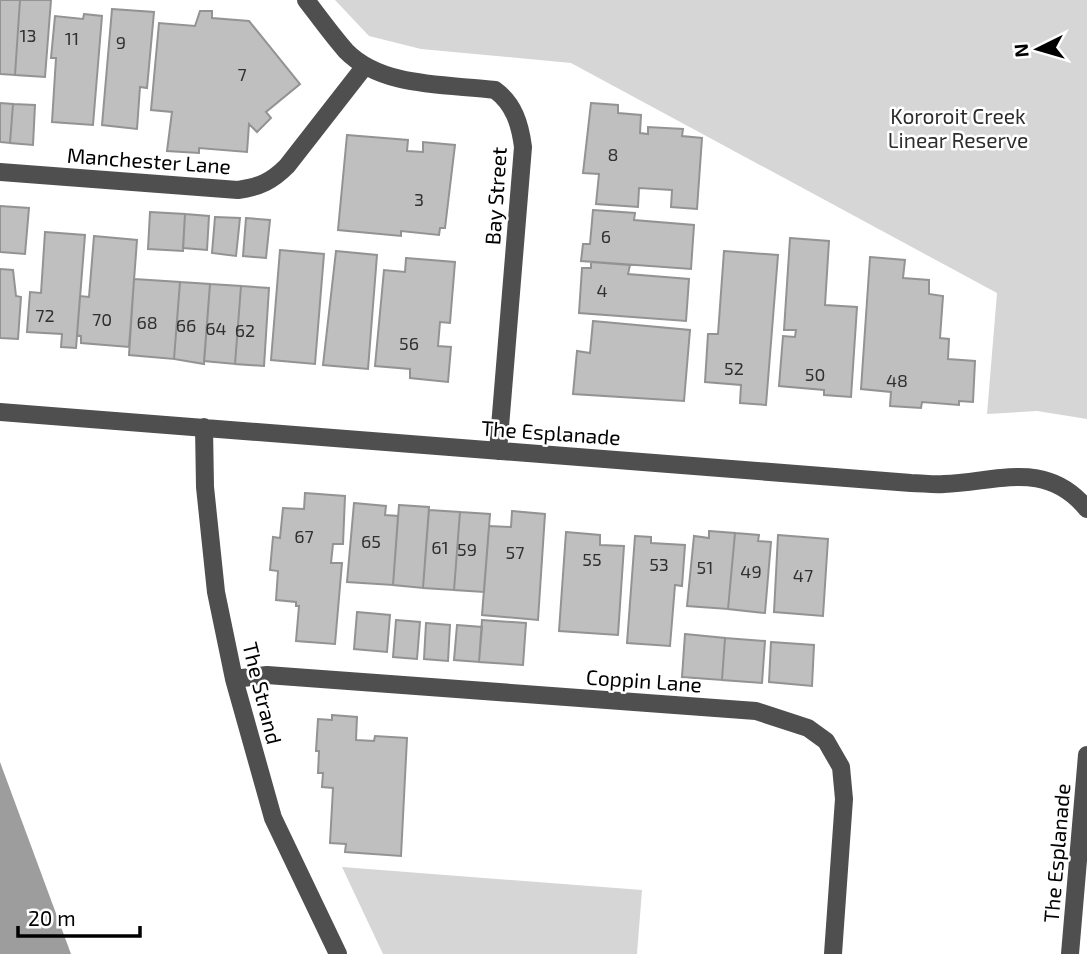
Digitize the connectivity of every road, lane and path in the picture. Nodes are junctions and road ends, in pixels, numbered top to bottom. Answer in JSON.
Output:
{"nodes":[{"id":1,"x":306,"y":0,"type":"edge"},
{"id":2,"x":365,"y":66,"type":"junction"},
{"id":3,"x":0,"y":172,"type":"edge"},
{"id":4,"x":0,"y":412,"type":"edge"},
{"id":5,"x":204,"y":428,"type":"junction"},
{"id":6,"x":499,"y":451,"type":"junction"},
{"id":7,"x":1087,"y":509,"type":"edge"},
{"id":8,"x":234,"y":678,"type":"junction"},
{"id":9,"x":1087,"y":755,"type":"edge"},
{"id":10,"x":1085,"y":811,"type":"edge"},
{"id":11,"x":338,"y":954,"type":"edge"},
{"id":12,"x":833,"y":954,"type":"edge"},
{"id":13,"x":1070,"y":954,"type":"edge"}],
"edges":[{"from":1,"to":2,"type":"street","name":"Bay Street"},
{"from":2,"to":3,"type":"street","name":"Manchester Lane"},
{"from":2,"to":6,"type":"street","name":"Bay Street"},
{"from":4,"to":5,"type":"street","name":"The Esplanade"},
{"from":5,"to":6,"type":"street","name":"The Esplanade"},
{"from":5,"to":8,"type":"street","name":"The Strand"},
{"from":6,"to":7,"type":"street","name":"The Esplanade"},
{"from":8,"to":11,"type":"street","name":"The Strand"},
{"from":8,"to":12,"type":"street","name":"Coppin Lane"},
{"from":9,"to":10,"type":"street","name":"The Esplanade"},
{"from":10,"to":13,"type":"street","name":"The Esplanade"}]}
